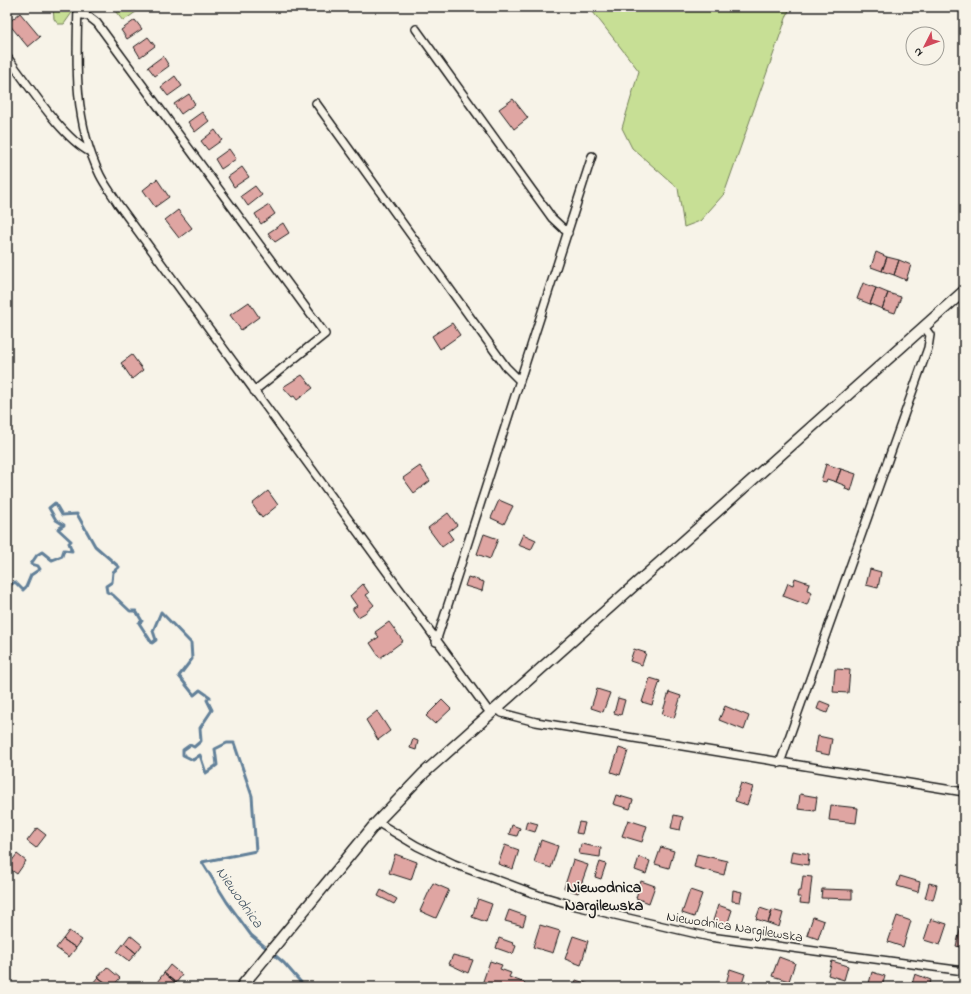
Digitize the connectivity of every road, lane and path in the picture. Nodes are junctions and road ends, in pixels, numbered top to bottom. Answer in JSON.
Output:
{"nodes":[{"id":1,"x":78,"y":10,"type":"edge"},
{"id":2,"x":416,"y":29,"type":"dead end"},
{"id":3,"x":7,"y":57,"type":"edge"},
{"id":4,"x":316,"y":103,"type":"dead end"},
{"id":5,"x":90,"y":152,"type":"junction"},
{"id":6,"x":592,"y":156,"type":"dead end"},
{"id":7,"x":568,"y":234,"type":"junction"},
{"id":8,"x":964,"y":291,"type":"edge"},
{"id":9,"x":924,"y":327,"type":"junction"},
{"id":10,"x":520,"y":381,"type":"junction"},
{"id":11,"x":254,"y":391,"type":"junction"},
{"id":12,"x":436,"y":642,"type":"junction"},
{"id":13,"x":493,"y":711,"type":"junction"},
{"id":14,"x":780,"y":763,"type":"junction"},
{"id":15,"x":964,"y":792,"type":"edge"},
{"id":16,"x":377,"y":822,"type":"junction"},
{"id":17,"x":964,"y":971,"type":"edge"},
{"id":18,"x":241,"y":987,"type":"edge"}],
"edges":[{"from":1,"to":5,"type":"street"},
{"from":1,"to":11,"type":"street"},
{"from":2,"to":7,"type":"street"},
{"from":3,"to":5,"type":"street"},
{"from":4,"to":10,"type":"street"},
{"from":5,"to":11,"type":"street"},
{"from":6,"to":7,"type":"street"},
{"from":7,"to":10,"type":"street"},
{"from":8,"to":9,"type":"street"},
{"from":9,"to":13,"type":"street"},
{"from":9,"to":14,"type":"street"},
{"from":10,"to":12,"type":"street"},
{"from":11,"to":12,"type":"street"},
{"from":12,"to":13,"type":"street"},
{"from":13,"to":14,"type":"street"},
{"from":13,"to":16,"type":"street"},
{"from":14,"to":15,"type":"street"},
{"from":16,"to":17,"type":"street","name":"Niewodnica Nargilewska"},
{"from":16,"to":18,"type":"street"}]}
